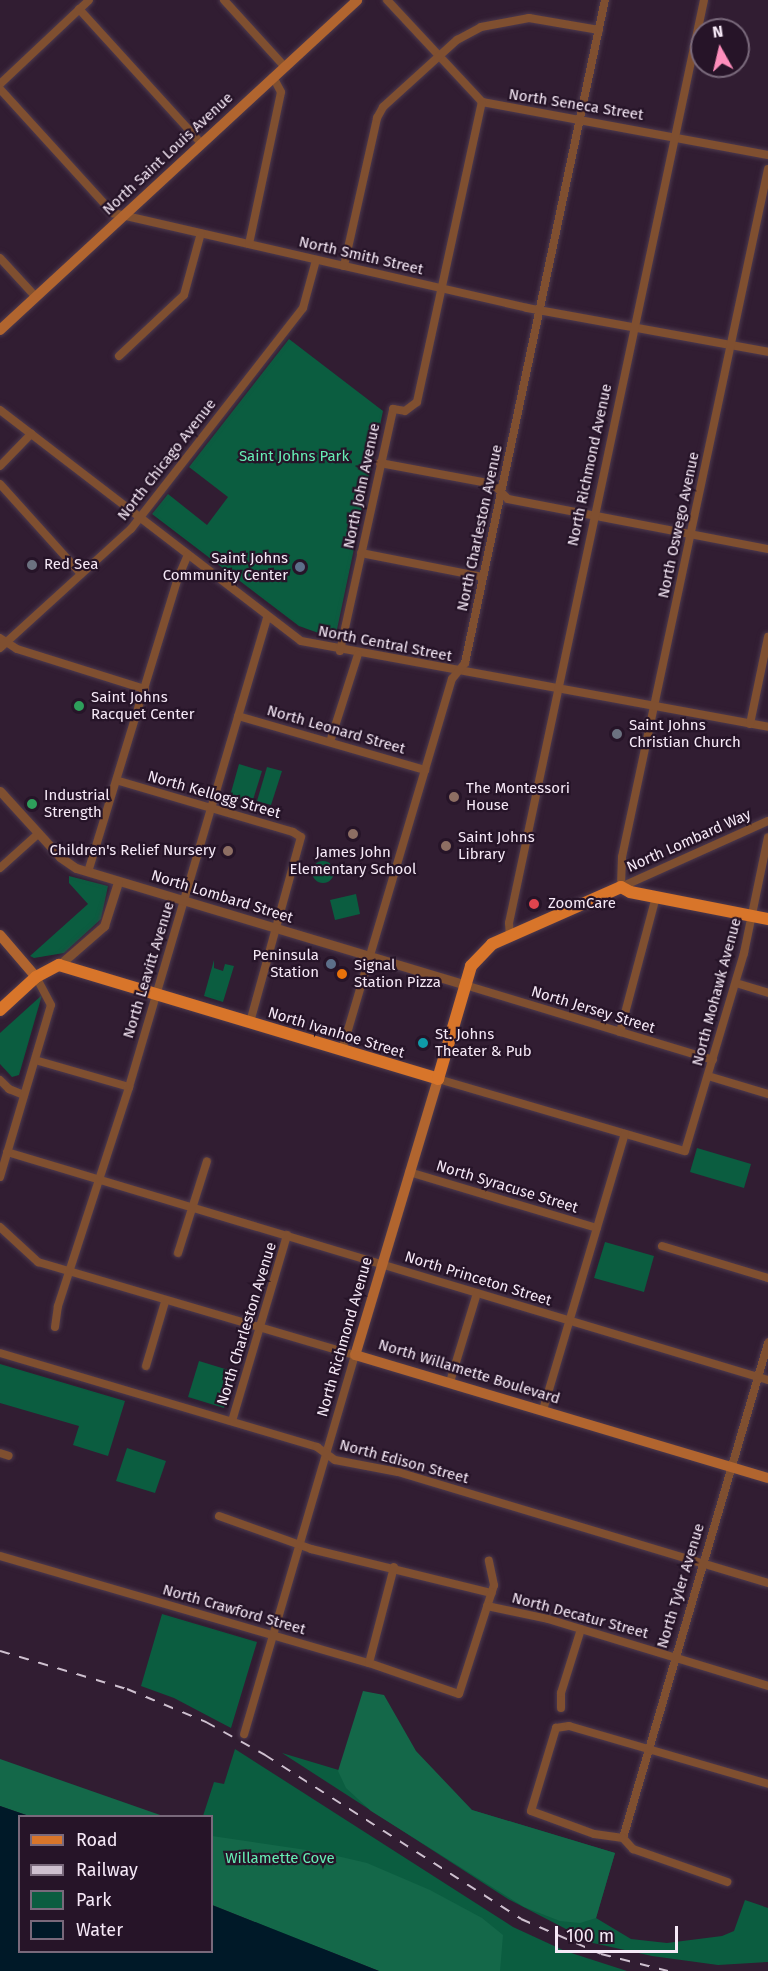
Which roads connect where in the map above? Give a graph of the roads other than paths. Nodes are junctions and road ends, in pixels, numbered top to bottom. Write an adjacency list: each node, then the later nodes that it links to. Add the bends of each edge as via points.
1 (88, 0): 7 (street)
2 (224, 0): 10 (street)
3 (357, 0): 10 (main road, North Saint Louis Avenue)
4 (387, 0): 9 (street)
5 (605, 0): 8 (street, North Charleston Avenue)
6 (704, 0): 16 (street, North Richmond Avenue)
7 (79, 9): 12 (street); 17 (street)
8 (599, 30): 9 (street, via 541,18 505,20 469,33); 15 (street, North Charleston Avenue)
9 (438, 56): 14 (street); 25 (street, via 379,112)
10 (285, 67): 11 (main road, North Saint Louis Avenue)
11 (273, 77): 17 (main road, North Saint Louis Avenue); 22 (street, via 281,92)
12 (0, 84)
13 (0, 89): 20 (street, North Smith Street, via 110,210)
14 (482, 102): 15 (street, North Seneca Street); 26 (street, North John Avenue)
15 (579, 120): 16 (street, North Seneca Street); 28 (street, North Charleston Avenue)
16 (675, 135): 18 (street, North Seneca Street); 29 (street, North Richmond Avenue)
17 (201, 143): 20 (main road, North Saint Louis Avenue)
18 (768, 154)
19 (768, 169): 31 (street, North Oswego Avenue)
20 (124, 215): 21 (street, North Smith Street); 27 (main road, North Saint Louis Avenue)
21 (201, 233): 22 (street, North Smith Street); 33 (street, via 184,296)
22 (249, 244): 24 (street, North Smith Street)
23 (0, 258): 27 (street)
24 (316, 260): 25 (street, North Smith Street); 41 (street, North Chicago Avenue, via 303,308)
25 (344, 266): 26 (street, North Smith Street)
26 (441, 288): 28 (street, North Smith Street); 36 (street, North John Avenue, via 417,402 405,411 393,409)
27 (36, 297): 30 (main road, North Saint Louis Avenue)
28 (540, 310): 29 (street, North Smith Street); 39 (street, North Charleston Avenue)
29 (635, 327): 31 (street, North Smith Street); 40 (street, North Richmond Avenue)
30 (0, 330)
31 (731, 345): 32 (street, North Smith Street); 42 (street, North Oswego Avenue)
32 (768, 352)
33 (119, 356)
34 (0, 410): 35 (street, North Central Street)
35 (31, 434): 37 (street); 41 (street, North Central Street)
36 (380, 463): 39 (street, via 493,484); 44 (street, North John Avenue)
37 (0, 466)
38 (0, 484): 46 (street)
39 (501, 492): 40 (street, via 508,499); 47 (street, North Charleston Avenue)
40 (594, 515): 42 (street); 55 (street, North Richmond Avenue)
41 (139, 517): 45 (street, North Central Street); 46 (street, North Chicago Avenue)
42 (691, 534): 43 (street); 56 (street, North Oswego Avenue)
43 (768, 549)
44 (361, 553): 47 (street); 51 (street, North John Avenue)
45 (189, 555): 48 (street, North Central Street); 54 (street)
46 (81, 574): 50 (street, North Chicago Avenue)
47 (483, 577): 53 (street, North Charleston Avenue, via 465,663)
48 (267, 618): 51 (street, North Central Street, via 301,641); 57 (street, North Leavitt Avenue)
49 (768, 637): 58 (street)
50 (2, 643): 54 (street)
51 (340, 651): 52 (street, North Central Street)
52 (358, 654): 53 (street, North Central Street); 60 (street)
53 (458, 671): 55 (street, North Central Street); 61 (street, North Charleston Avenue, via 452,679)
54 (145, 689): 62 (street)
55 (559, 689): 56 (street, North Central Street); 78 (street, North Richmond Avenue, via 509,923)
56 (654, 706): 58 (street, North Central Street); 71 (street, North Oswego Avenue, via 619,875)
57 (238, 716): 60 (street, North Leonard Street); 64 (street, North Leavitt Avenue)
58 (750, 724): 59 (street, North Central Street)
59 (768, 727)
60 (330, 742): 61 (street, North Leonard Street)
61 (425, 770): 79 (street, North Charleston Avenue)
62 (118, 781): 64 (street, North Kellogg Street); 69 (street)
63 (0, 790): 66 (street, North Lombard Street)
64 (212, 808): 73 (street, North Leavitt Avenue); 76 (street, North Kellogg Street, via 301,837)
65 (768, 821): 71 (street, North Lombard Way)
66 (39, 833): 68 (street); 69 (street, North Lombard Street, via 65,862)
67 (768, 837): 74 (street, North Mohawk Avenue)
68 (0, 868)
69 (88, 872): 70 (street, North Lombard Street)
70 (118, 882): 73 (street, North Lombard Street); 80 (street, via 104,926)
71 (621, 887): 72 (main road); 78 (main road)
72 (656, 897): 74 (main road); 88 (street)
73 (184, 901): 76 (street, North Lombard Street); 85 (street, North Leavitt Avenue)
74 (752, 915): 75 (main road); 82 (street, North Mohawk Avenue)
75 (768, 918)
76 (277, 929): 79 (street, North Lombard Street); 87 (street)
77 (0, 935): 81 (main road)
78 (510, 937): 83 (main road, North Richmond Avenue, via 481,952)
79 (370, 957): 83 (street, North Lombard Street); 89 (street, North Charleston Avenue)
80 (59, 964): 81 (main road); 85 (main road, North Ivanhoe Street)
81 (36, 977): 86 (main road); 90 (street, via 51,1005)
82 (736, 983): 84 (street); 91 (street, North Mohawk Avenue)
83 (465, 985): 88 (street, North Jersey Street); 93 (main road, North Richmond Avenue)
84 (768, 993)
85 (156, 994): 87 (main road, North Ivanhoe Street); 95 (street, North Leavitt Avenue)
86 (0, 1010)
87 (250, 1022): 89 (main road, North Ivanhoe Street)
88 (620, 1032): 91 (street, North Jersey Street)
89 (342, 1050): 93 (main road, North Ivanhoe Street)
90 (35, 1060): 95 (street); 97 (street)
91 (713, 1060): 92 (street, North Mohawk Avenue)
92 (708, 1076): 96 (street); 99 (street, North Mohawk Avenue)
93 (438, 1079): 98 (street, North Ivanhoe Street); 102 (main road, North Richmond Avenue)
94 (0, 1080): 97 (street)
95 (129, 1087): 104 (street, North Leavitt Avenue)
96 (768, 1094)
97 (24, 1095): 100 (street)
98 (625, 1134): 99 (street, North Ivanhoe Street); 107 (street)
99 (685, 1151)
100 (7, 1152): 103 (street); 104 (street, North Princeton Street)
101 (207, 1161): 105 (street)
102 (409, 1172): 107 (street, North Syracuse Street); 111 (main road, North Richmond Avenue)
103 (0, 1178)
104 (100, 1180): 105 (street, North Princeton Street); 112 (street, North Leavitt Avenue, via 77,1241)
105 (193, 1207): 108 (street, North Princeton Street); 110 (street)
106 (0, 1227): 112 (street, North Willamette Boulevard, via 35,1261)
107 (597, 1228): 116 (street)
108 (287, 1235): 111 (street, North Princeton Street); 118 (street, North Charleston Avenue)
109 (662, 1246): 113 (street)
110 (178, 1253)
111 (382, 1264): 114 (street, North Princeton Street); 121 (main road, North Richmond Avenue)
112 (71, 1273): 115 (street, North Willamette Boulevard); 117 (street, North Leavitt Avenue, via 58,1306)
113 (768, 1278)
114 (477, 1293): 116 (street, North Princeton Street); 125 (street)
115 (165, 1302): 118 (street, North Willamette Boulevard); 122 (street)
116 (570, 1320): 123 (street, North Princeton Street); 126 (street)
117 (56, 1327)
118 (259, 1329): 121 (street, North Willamette Boulevard); 127 (street, North Charleston Avenue)
119 (768, 1343): 123 (street, North Tyler Avenue)
120 (0, 1353): 127 (street, North Edison Street)
121 (355, 1355): 125 (main road, North Willamette Boulevard); 129 (street, North Richmond Avenue)
122 (146, 1366)
123 (758, 1377): 124 (street, North Princeton Street); 131 (street, North Tyler Avenue)
124 (768, 1380)
125 (450, 1382): 126 (main road, North Willamette Boulevard)
126 (543, 1410): 131 (main road, North Willamette Boulevard)
127 (232, 1421): 129 (street, North Edison Street, via 317,1446)
128 (0, 1453): 130 (street)
129 (326, 1454): 134 (street, North Richmond Avenue); 137 (street, North Edison Street, via 335,1460 398,1472)
130 (9, 1456)
131 (731, 1467): 132 (main road, North Willamette Boulevard); 137 (street, North Tyler Avenue)
132 (768, 1478)
133 (219, 1516): 134 (street, North Decatur Street)
134 (299, 1543): 138 (street, North Decatur Street); 143 (street, North Richmond Avenue)
135 (0, 1556): 143 (street, North Crawford Street)
136 (489, 1562): 140 (street)
137 (702, 1564): 139 (street, North Edison Street); 144 (street, North Tyler Avenue)
138 (394, 1567): 140 (street, North Decatur Street); 145 (street)
139 (768, 1583)
140 (492, 1593): 141 (street)
141 (488, 1606): 142 (street, North Decatur Street); 145 (street, North Crawford Street, via 459,1694)
142 (581, 1629): 144 (street, North Decatur Street); 147 (street, via 561,1693)
143 (272, 1636): 145 (street, North Crawford Street); 148 (street, North Richmond Avenue)
144 (674, 1657): 146 (street, North Decatur Street); 149 (street, North Tyler Avenue)
145 (369, 1663)
146 (768, 1686)
147 (561, 1708)
148 (244, 1734)
149 (646, 1750): 150 (street); 151 (street, North Tyler Avenue); 151 (street, via 569,1726 556,1728 531,1811 594,1834)
150 (768, 1784)
151 (623, 1838): 152 (street, via 633,1849)
152 (727, 1882)

